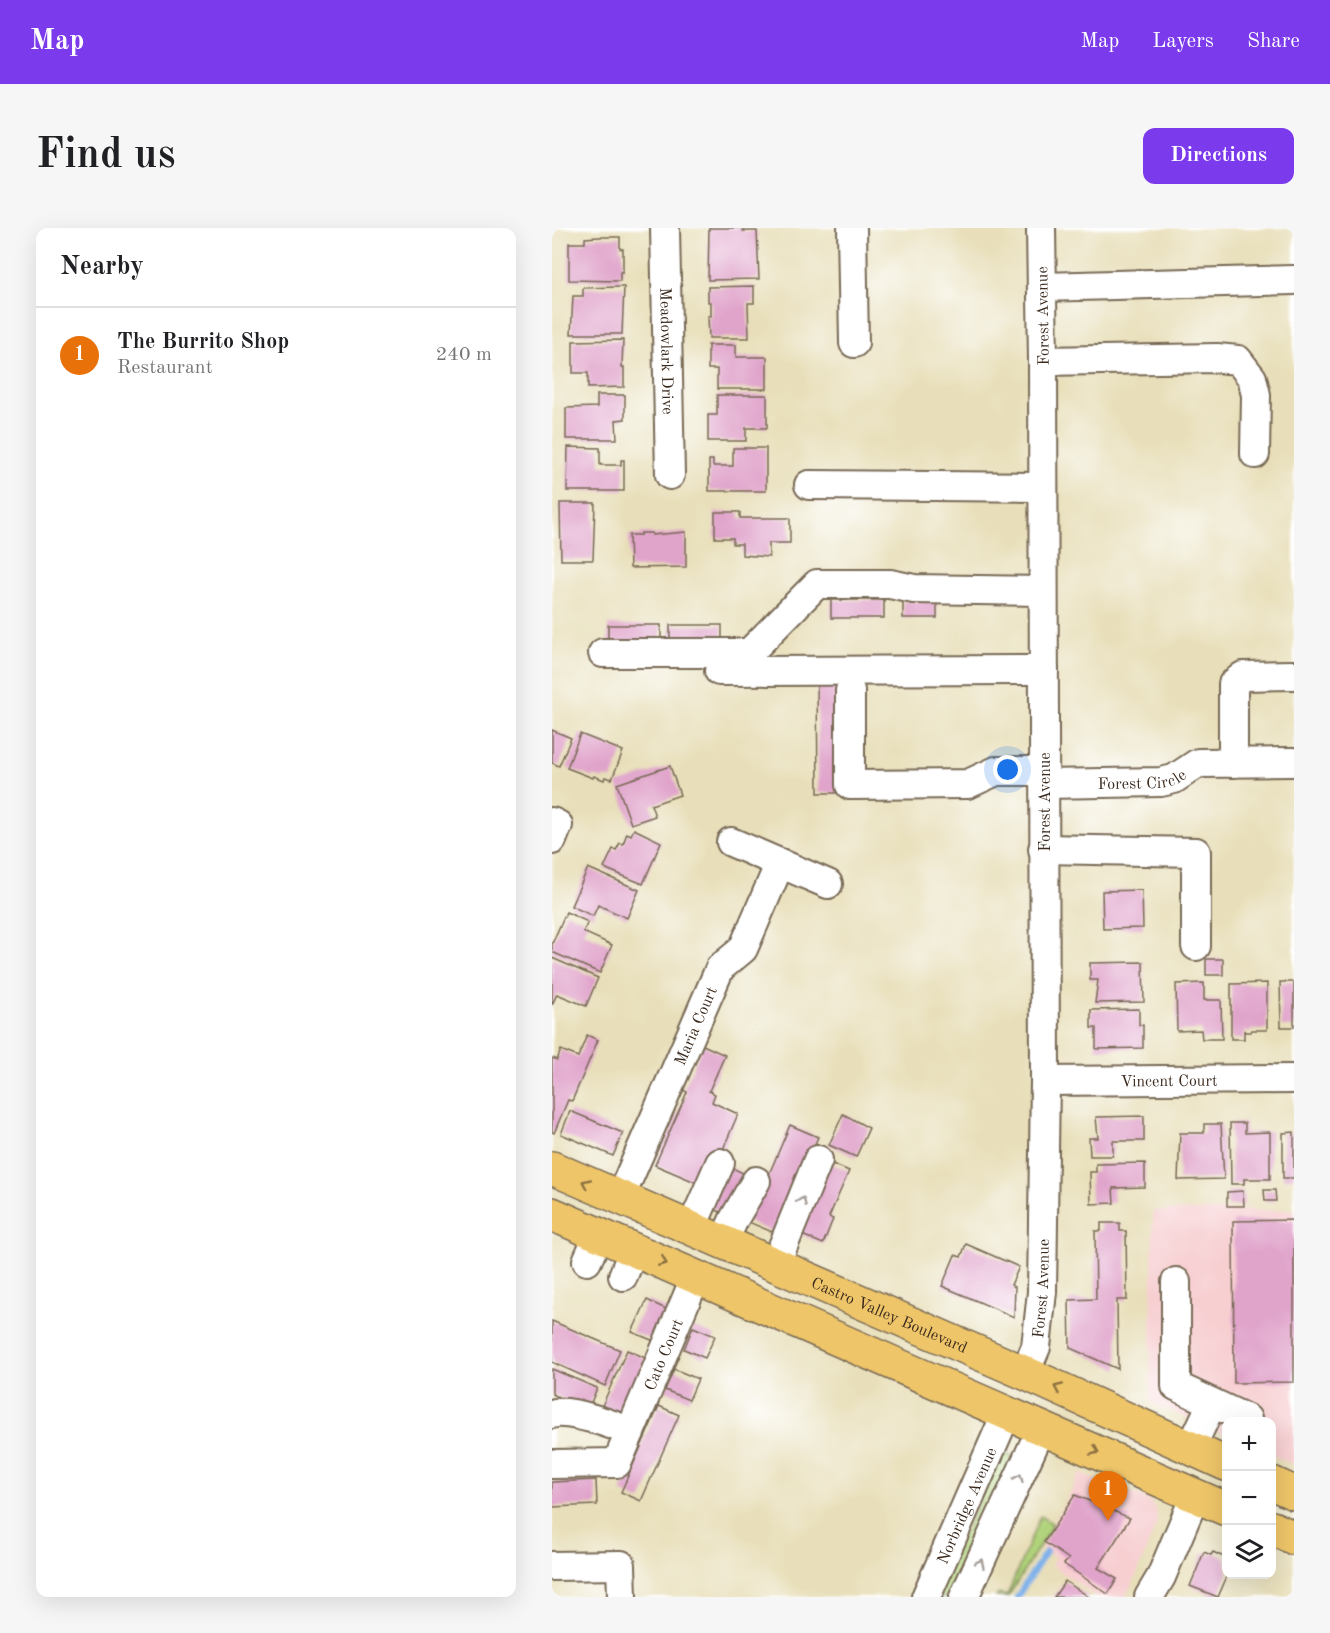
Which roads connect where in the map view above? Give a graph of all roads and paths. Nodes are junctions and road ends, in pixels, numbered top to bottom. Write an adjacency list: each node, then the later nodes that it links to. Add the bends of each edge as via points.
1 (665, 228): 9 (street, Meadowlark Drive)
2 (852, 228): 6 (street)
3 (1041, 228): 5 (street, Forest Avenue)
4 (1294, 280): 5 (street)
5 (1042, 286): 7 (street, Forest Avenue)
6 (854, 343)
7 (1043, 361): 8 (street, via 1238,360 1252,378 1256,395); 11 (street, Forest Avenue)
8 (1255, 453)
9 (670, 475)
10 (809, 485): 11 (street)
11 (1043, 487): 12 (street, Forest Avenue)
12 (1043, 591): 13 (street, via 817,584 749,653); 15 (street, Forest Avenue)
13 (603, 653)
14 (642, 670): 15 (street)
15 (1044, 670): 20 (street, Forest Avenue)
16 (1294, 675): 19 (street, via 1243,676 1233,684)
17 (850, 691): 20 (street, Forest Circle, via 850,785 968,784 996,771)
18 (1294, 762): 19 (street, Forest Circle)
19 (1233, 763): 20 (street, Forest Circle, via 1198,763 1174,779 1161,782)
20 (1044, 778): 24 (street, Forest Avenue)
21 (552, 822): 22 (street, via 558,825)
22 (552, 840)
23 (731, 842): 25 (street)
24 (1043, 849): 27 (street, via 1196,852); 29 (street, Forest Avenue)
25 (780, 863): 26 (street); 34 (street, Maria Court, via 743,949 720,969)
26 (828, 884)
27 (1196, 946)
28 (1294, 1079): 29 (street, Vincent Court)
29 (1045, 1081): 42 (street, Forest Avenue, via 1041,1311 1036,1347)
30 (818, 1160): 38 (street, one-way to 30)
31 (720, 1163): 36 (street)
32 (552, 1168): 34 (main road, Castro Valley Boulevard, one-way to 32)
33 (756, 1181): 37 (street)
34 (620, 1198): 36 (main road, Castro Valley Boulevard)
35 (552, 1214): 39 (main road, one-way to 39, via 593,1248 629,1263)
36 (691, 1229): 37 (main road, Castro Valley Boulevard)
37 (723, 1243): 38 (main road, Castro Valley Boulevard)
38 (780, 1253): 42 (main road, Castro Valley Boulevard)
39 (696, 1276): 41 (main road); 48 (street, Cato Court)
40 (1176, 1282): 43 (street, via 1176,1386)
41 (733, 1293): 42 (main road, via 784,1300 824,1314 979,1382 998,1382); 44 (main road)
42 (1025, 1374): 49 (main road, Castro Valley Boulevard, one-way to 42)
43 (1212, 1403): 46 (street); 49 (street)
44 (1007, 1412): 47 (main road); 52 (main road, via 1035,1406 1068,1414); 64 (street, Norbridge Avenue)
45 (552, 1414): 48 (street, via 588,1418)
46 (1243, 1417)
47 (1042, 1427): 55 (main road, one-way to 55); 65 (street, one-way to 47)
48 (630, 1432): 51 (street, Cato Court, via 617,1463)
49 (1191, 1448): 50 (main road, Castro Valley Boulevard)
50 (1222, 1462)
51 (552, 1464)
52 (1222, 1480)
53 (1276, 1485): 54 (main road)
54 (1294, 1493)
55 (1195, 1496): 57 (main road); 62 (street)
56 (1276, 1504): 58 (main road)
57 (1222, 1507)
58 (1294, 1512)
59 (1276, 1530): 60 (main road)
60 (1294, 1538)
61 (552, 1566): 63 (street, via 621,1565)
62 (1159, 1594)
63 (621, 1597)
64 (926, 1597)
65 (964, 1597)

